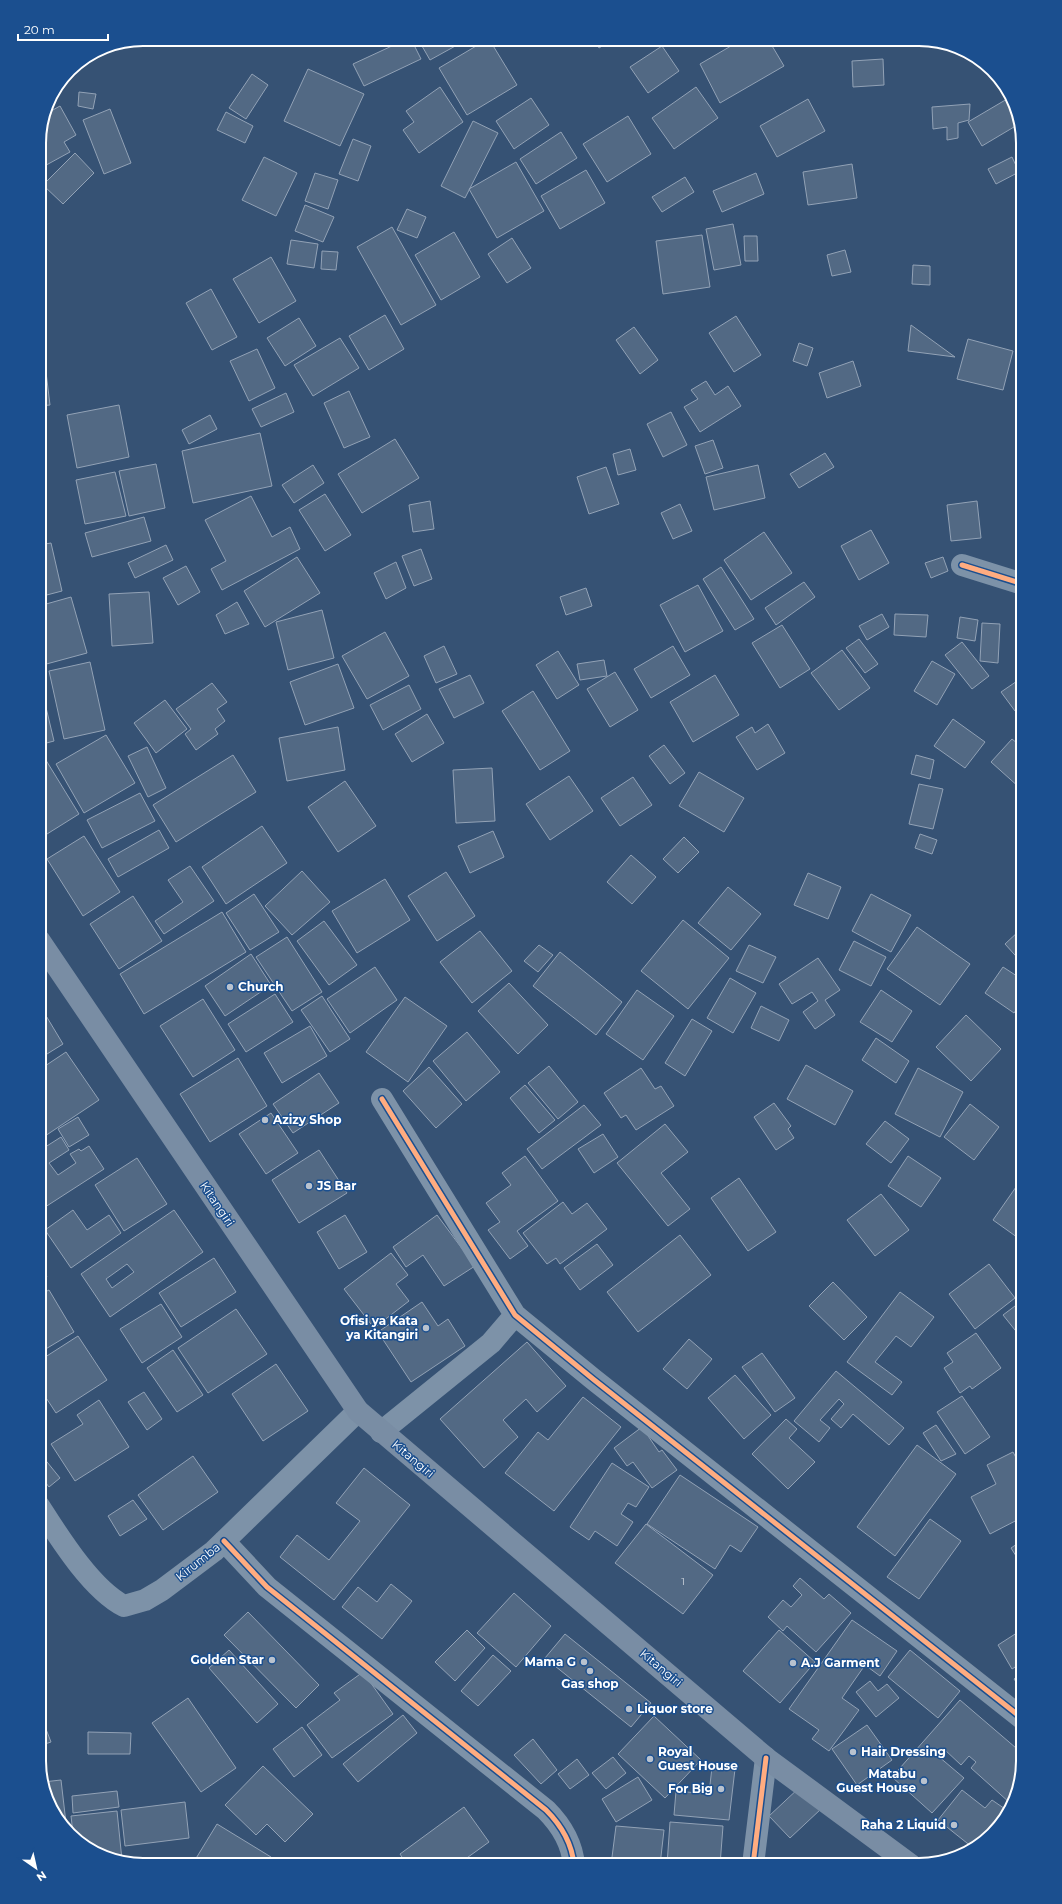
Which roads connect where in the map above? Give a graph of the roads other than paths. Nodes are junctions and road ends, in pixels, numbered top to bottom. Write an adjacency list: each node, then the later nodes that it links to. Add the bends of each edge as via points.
1 (962, 565): 2 (street)
2 (1016, 582)
3 (46, 950): 6 (main road, Kitangiri)
4 (382, 1099): 5 (street)
5 (516, 1315): 7 (street, via 491,1343); 10 (street, via 599,1384)
6 (358, 1411): 7 (main road, Kitangiri); 9 (street, Kirumba)
7 (381, 1432): 11 (main road, Kitangiri)
8 (46, 1516): 9 (street, Kirumba, via 92,1581 112,1600 124,1606 145,1600 162,1590)
9 (224, 1541): 12 (street, via 267,1587 546,1810 560,1825)
10 (1016, 1714)
11 (766, 1758): 13 (street); 14 (main road, Kitangiri)
12 (573, 1858)
13 (753, 1858)
14 (902, 1858)

